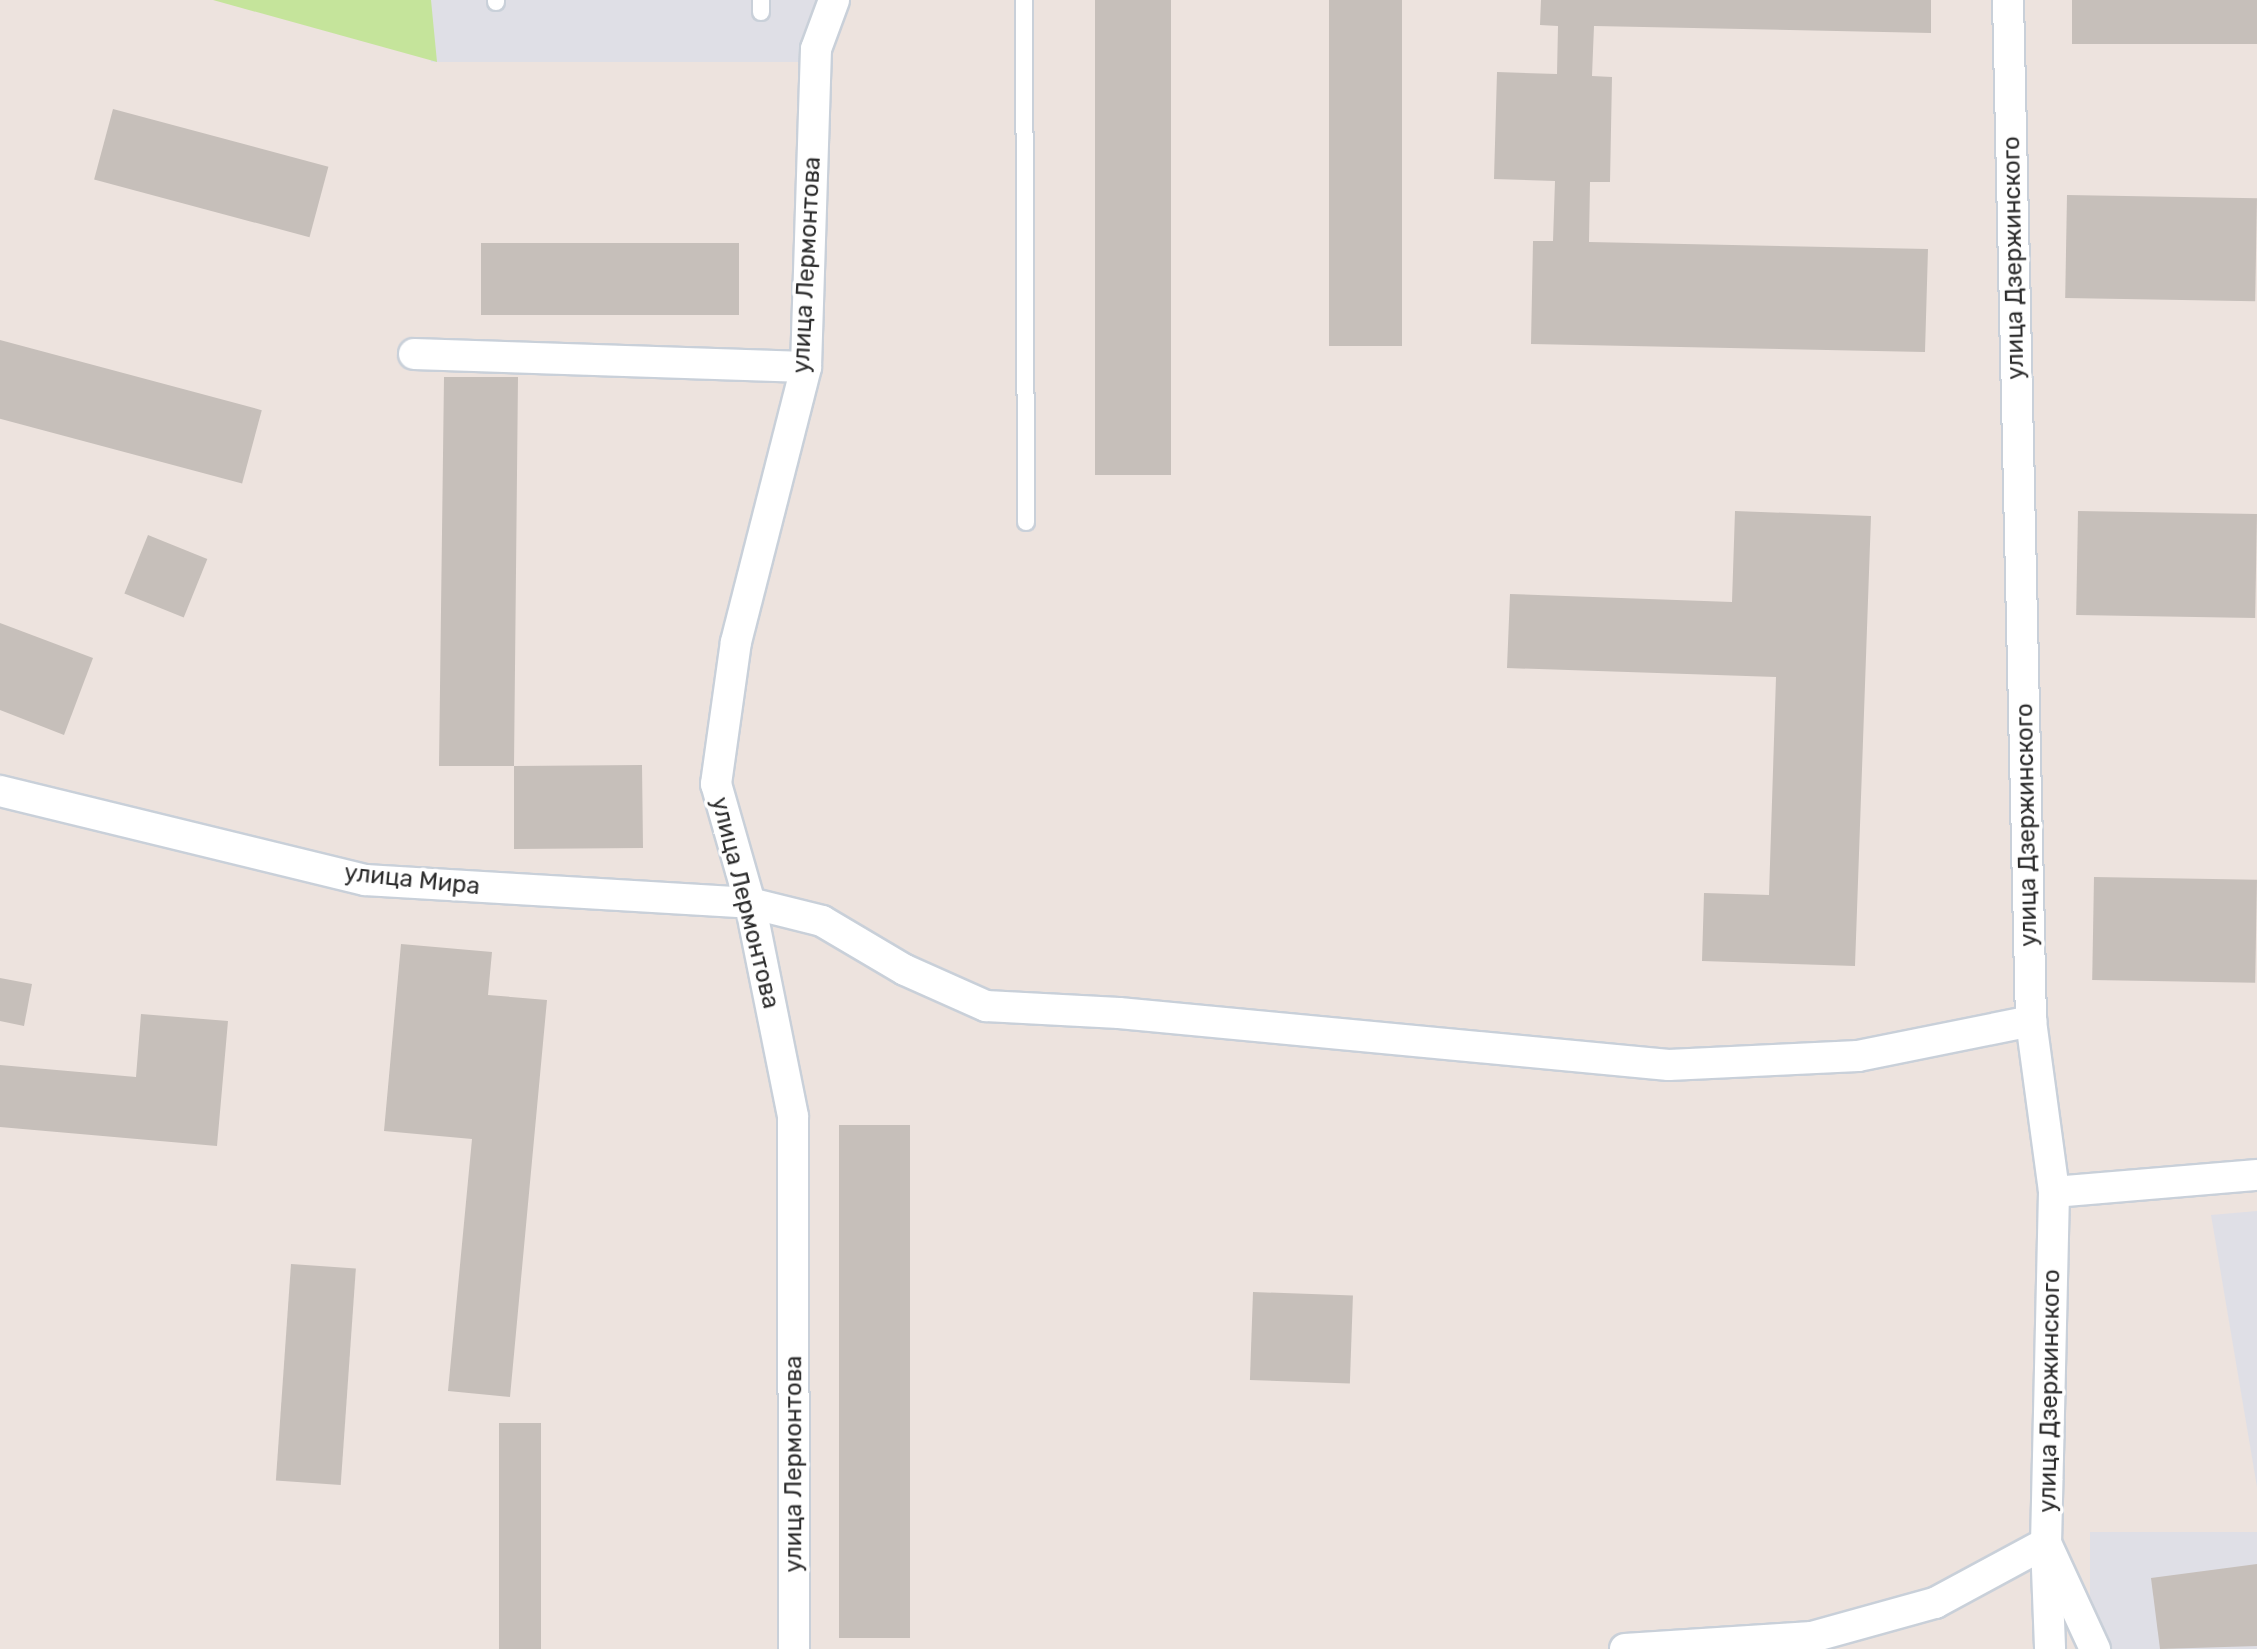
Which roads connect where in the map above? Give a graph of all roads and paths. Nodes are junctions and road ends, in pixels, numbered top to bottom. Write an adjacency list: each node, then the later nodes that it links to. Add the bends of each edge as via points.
1 (834, 0): 5 (street, улица Лермонтова, via 816,49)
2 (1024, 0): 6 (lane)
3 (2008, 0): 9 (street, улица Дзержинского)
4 (414, 354): 5 (street)
5 (806, 367): 8 (street, улица Лермонтова, via 736,642 716,784)
6 (1026, 522)
7 (0, 791): 8 (street, улица Мира, via 365,880)
8 (750, 903): 9 (street, улица Мира, via 822,921 905,970 986,1006 1119,1013 1669,1065 1857,1056); 13 (street, улица Лермонтова, via 793,1116)
9 (2031, 1021): 11 (street, улица Дзержинского)
10 (2257, 1175): 11 (street)
11 (2054, 1192): 12 (street, улица Дзержинского)
12 (2046, 1544): 14 (street, via 1935,1603 1812,1637); 15 (street, улица Дзержинского); 16 (street)
13 (794, 1649)
14 (1625, 1649)
15 (2050, 1649)
16 (2095, 1649)

